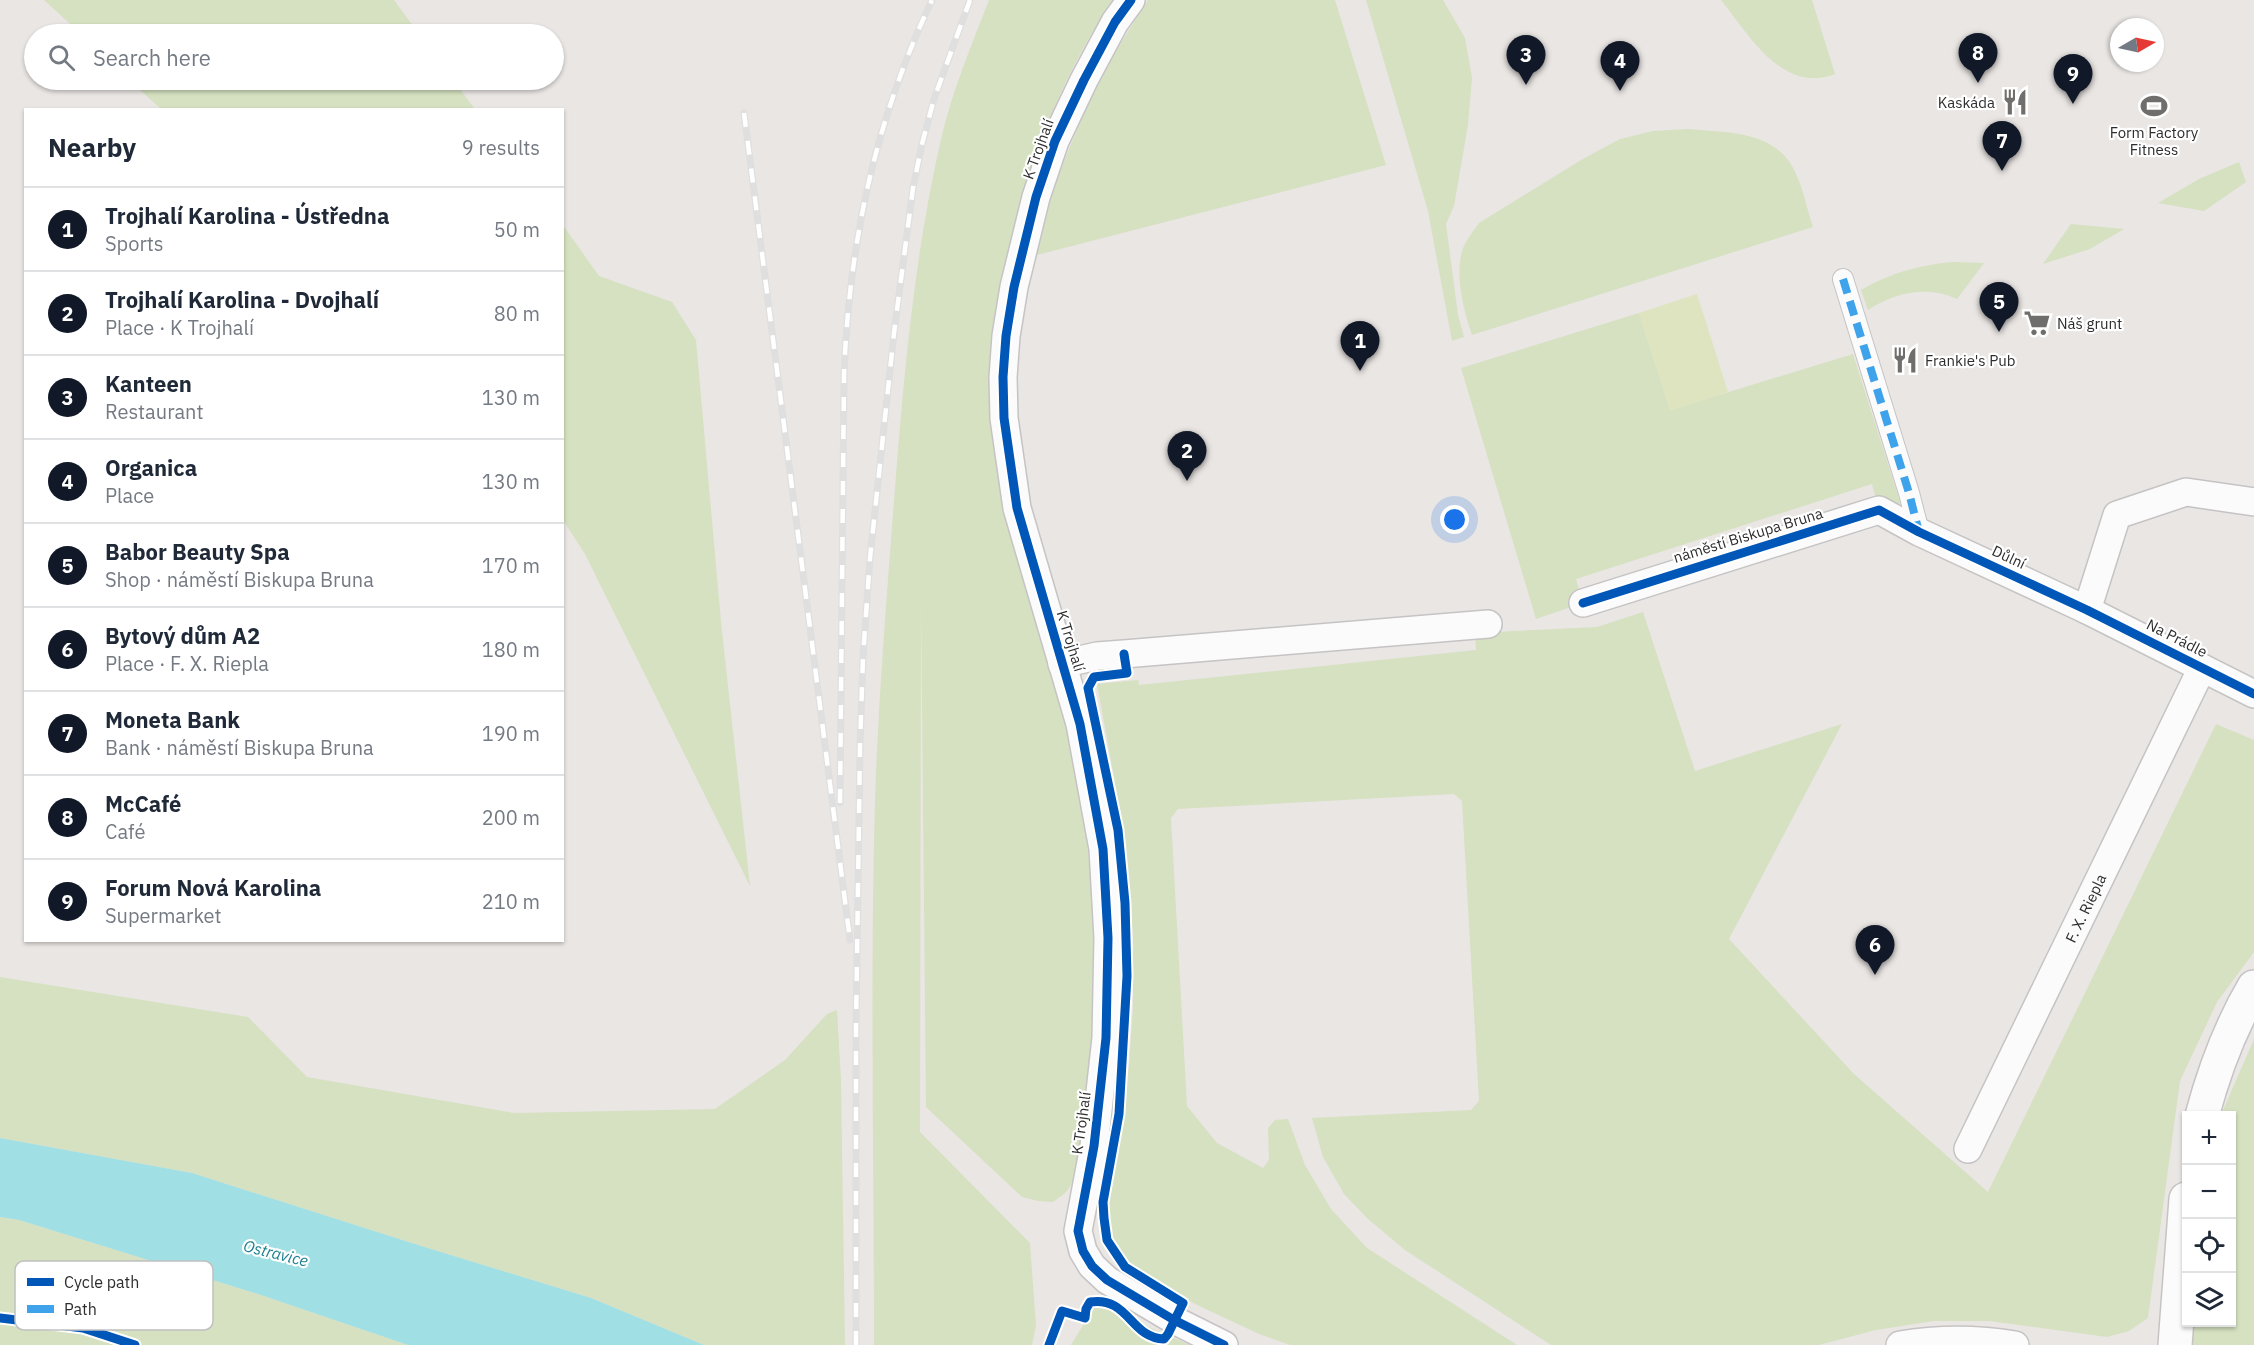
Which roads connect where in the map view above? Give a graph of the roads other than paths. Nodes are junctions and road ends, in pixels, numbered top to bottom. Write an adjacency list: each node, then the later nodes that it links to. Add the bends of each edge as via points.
1 (1131, 0): 8 (street, K Trojhalí, via 1115,22 1055,141 1021,255 1006,336 1004,418 1017,508)
2 (1843, 279): 4 (street)
3 (2254, 502): 6 (street, via 2186,492 2116,515)
4 (1919, 532): 5 (street, náměstí Biskupa Bruna, via 1879,510); 6 (street, Důlní)
5 (1582, 603)
6 (2087, 610): 9 (street, Na Prádle)
7 (1488, 624): 8 (street, via 1115,654)
8 (1062, 664): 15 (street, K Trojhalí, via 1080,724 1103,849 1108,938 1101,1088 1078,1231 1083,1251 1107,1280)
9 (2202, 668): 10 (street, Na Prádle); 13 (street, F. X. Riepla)
10 (2254, 694)
11 (2254, 987): 12 (street, via 2231,1032)
12 (2204, 1111)
13 (1968, 1149)
14 (2185, 1219): 18 (street)
15 (1224, 1345)
16 (1900, 1345): 17 (street, via 1949,1341)
17 (2015, 1345)
18 (2175, 1345)

